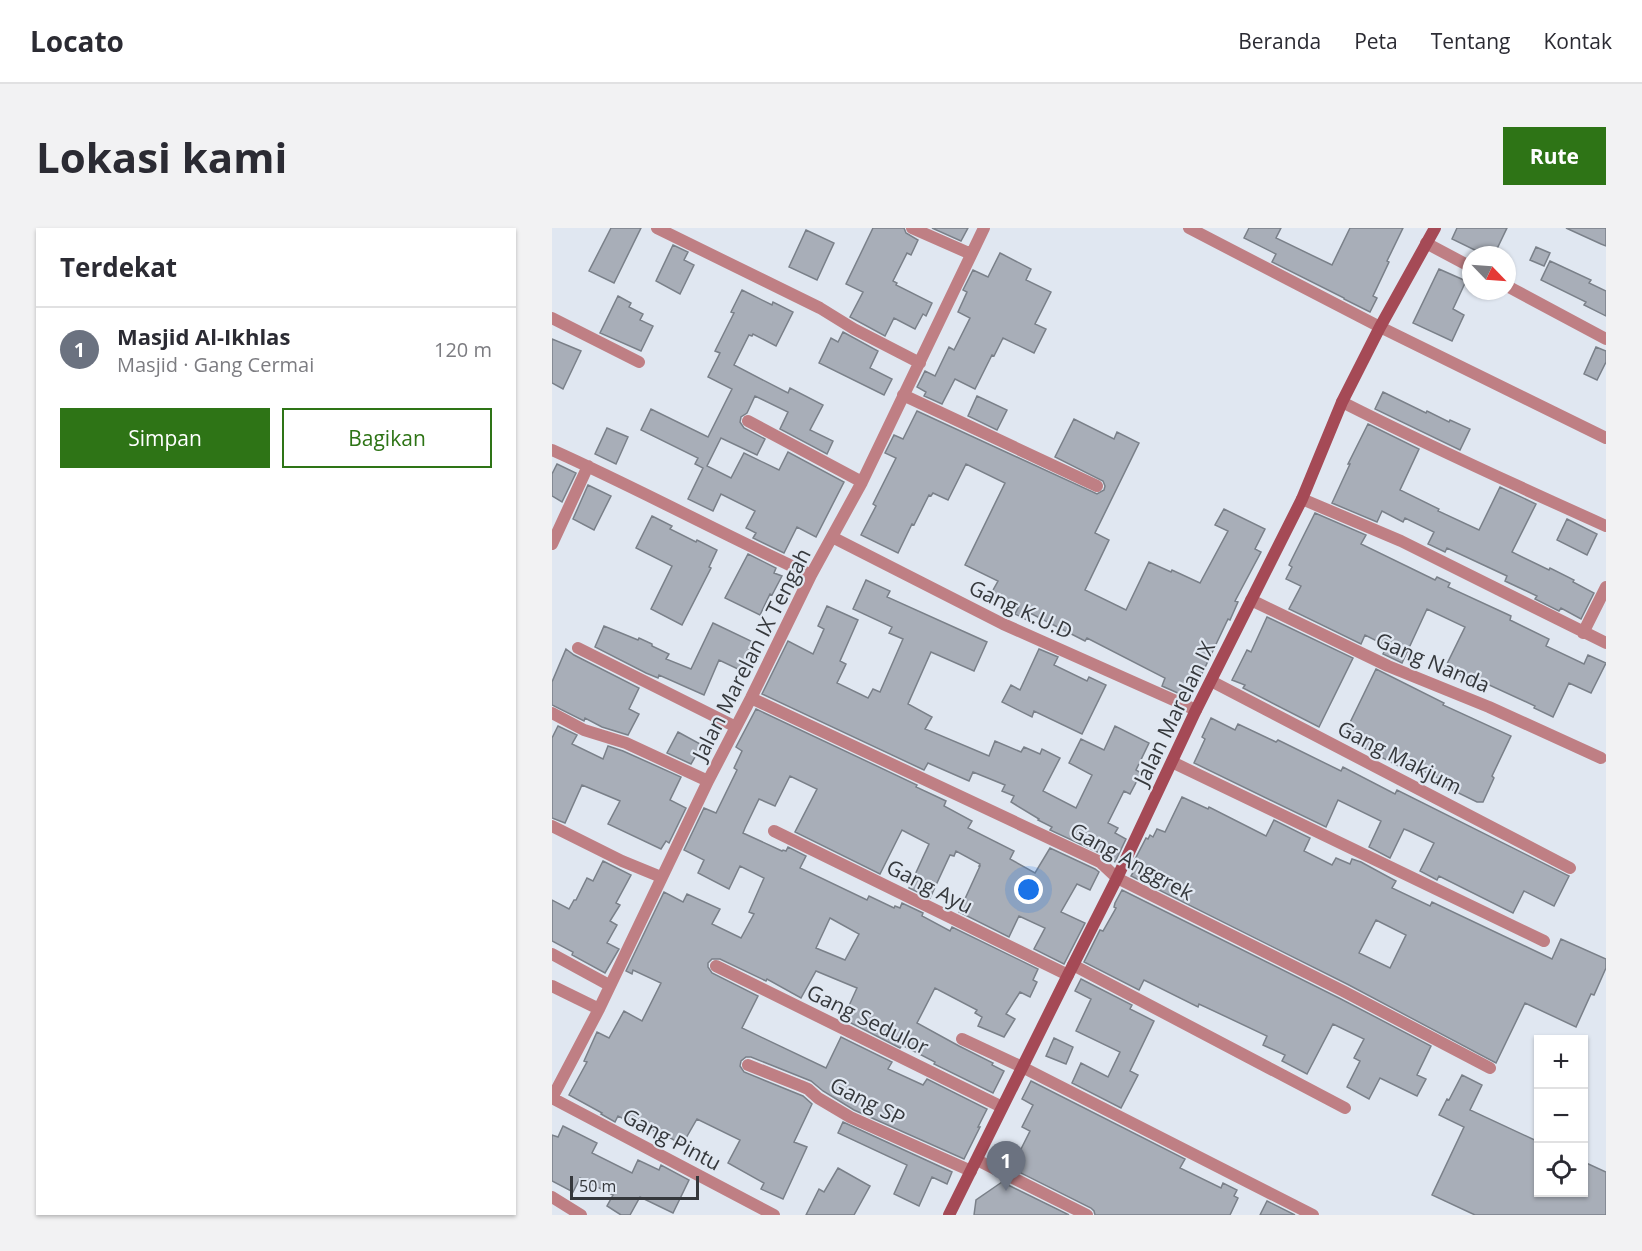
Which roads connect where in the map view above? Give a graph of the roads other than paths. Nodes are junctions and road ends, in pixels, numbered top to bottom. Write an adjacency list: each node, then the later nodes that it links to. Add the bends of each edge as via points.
1 (657, 228): 14 (street, via 820,308)
2 (912, 228): 7 (street)
3 (984, 228): 7 (street, Jalan Marelan IX Tengah)
4 (1189, 228): 11 (street)
5 (1435, 228): 6 (main road, Jalan Marelan IX)
6 (1426, 243): 8 (street); 11 (main road, Jalan Marelan IX)
7 (971, 254): 14 (street, Jalan Marelan IX Tengah)
8 (1462, 262)
9 (1516, 291): 12 (street)
10 (552, 318): 13 (street)
11 (1380, 327): 16 (main road, Jalan Marelan IX); 18 (street)
12 (1606, 339)
13 (639, 362)
14 (920, 363): 15 (street, Jalan Marelan IX Tengah)
15 (903, 395): 21 (street, Jalan Marelan IX Tengah); 22 (street)
16 (1342, 402): 23 (main road, Jalan Marelan IX); 24 (street)
17 (748, 421): 21 (street)
18 (1606, 438)
19 (552, 450): 20 (street)
20 (588, 466): 26 (street); 27 (street)
21 (862, 482): 25 (street, Jalan Marelan IX Tengah)
22 (1098, 486)
23 (1302, 499): 29 (main road, Jalan Marelan IX); 30 (street, via 1401,541)
24 (1606, 526)
25 (832, 537): 27 (street, Jalan Marelan IX Tengah); 35 (street, Gang K.U.D, via 1003,624)
26 (552, 543)
27 (811, 575): 34 (street, Jalan Marelan IX Tengah)
28 (1606, 587): 30 (street)
29 (1251, 600): 33 (main road, Jalan Marelan IX); 38 (street, Gang Nanda, via 1388,666)
30 (1582, 633): 31 (street)
31 (1606, 644)
32 (578, 648): 37 (street)
33 (1211, 681): 35 (main road, Jalan Marelan IX); 43 (street, Gang Makjum)
34 (751, 698): 37 (street, Jalan Marelan IX Tengah); 45 (street, Gang Anggrek, via 1100,862)
35 (1196, 710): 39 (main road, Jalan Marelan IX)
36 (552, 713): 40 (street)
37 (736, 727): 40 (street, Jalan Marelan IX Tengah)
38 (1601, 758)
39 (1172, 762): 45 (main road, Jalan Marelan IX); 46 (street)
40 (708, 781): 44 (street, Jalan Marelan IX Tengah)
41 (552, 826): 44 (street)
42 (774, 831): 49 (street, Gang Ayu)
43 (1570, 867)
44 (661, 877): 50 (street, Jalan Marelan IX Tengah)
45 (1117, 878): 49 (main road, Jalan Marelan IX); 56 (street, Gang Anggrek)
46 (1544, 941)
47 (552, 954): 50 (street)
48 (716, 966): 58 (street, Gang Sedulor)
49 (1071, 970): 55 (main road, Jalan Marelan IX); 59 (street, Gang Ayu)
50 (609, 985): 52 (street, Jalan Marelan IX Tengah)
51 (552, 986): 52 (street)
52 (599, 1008): 57 (street, Jalan Marelan IX Tengah)
53 (962, 1039): 55 (street)
54 (748, 1065): 60 (street, Gang SP, via 808,1089 850,1117)
55 (1022, 1067): 58 (main road, Jalan Marelan IX); 66 (street)
56 (1490, 1068)
57 (552, 1098): 63 (street, Gang Pintu)
58 (1002, 1107): 60 (main road, Jalan Marelan IX)
59 (1345, 1108)
60 (974, 1165): 64 (main road, Jalan Marelan IX); 65 (street, Gang SP)
61 (552, 1197): 62 (street)
62 (581, 1215)
63 (774, 1215)
64 (950, 1215)
65 (1087, 1215)
66 (1313, 1215)

